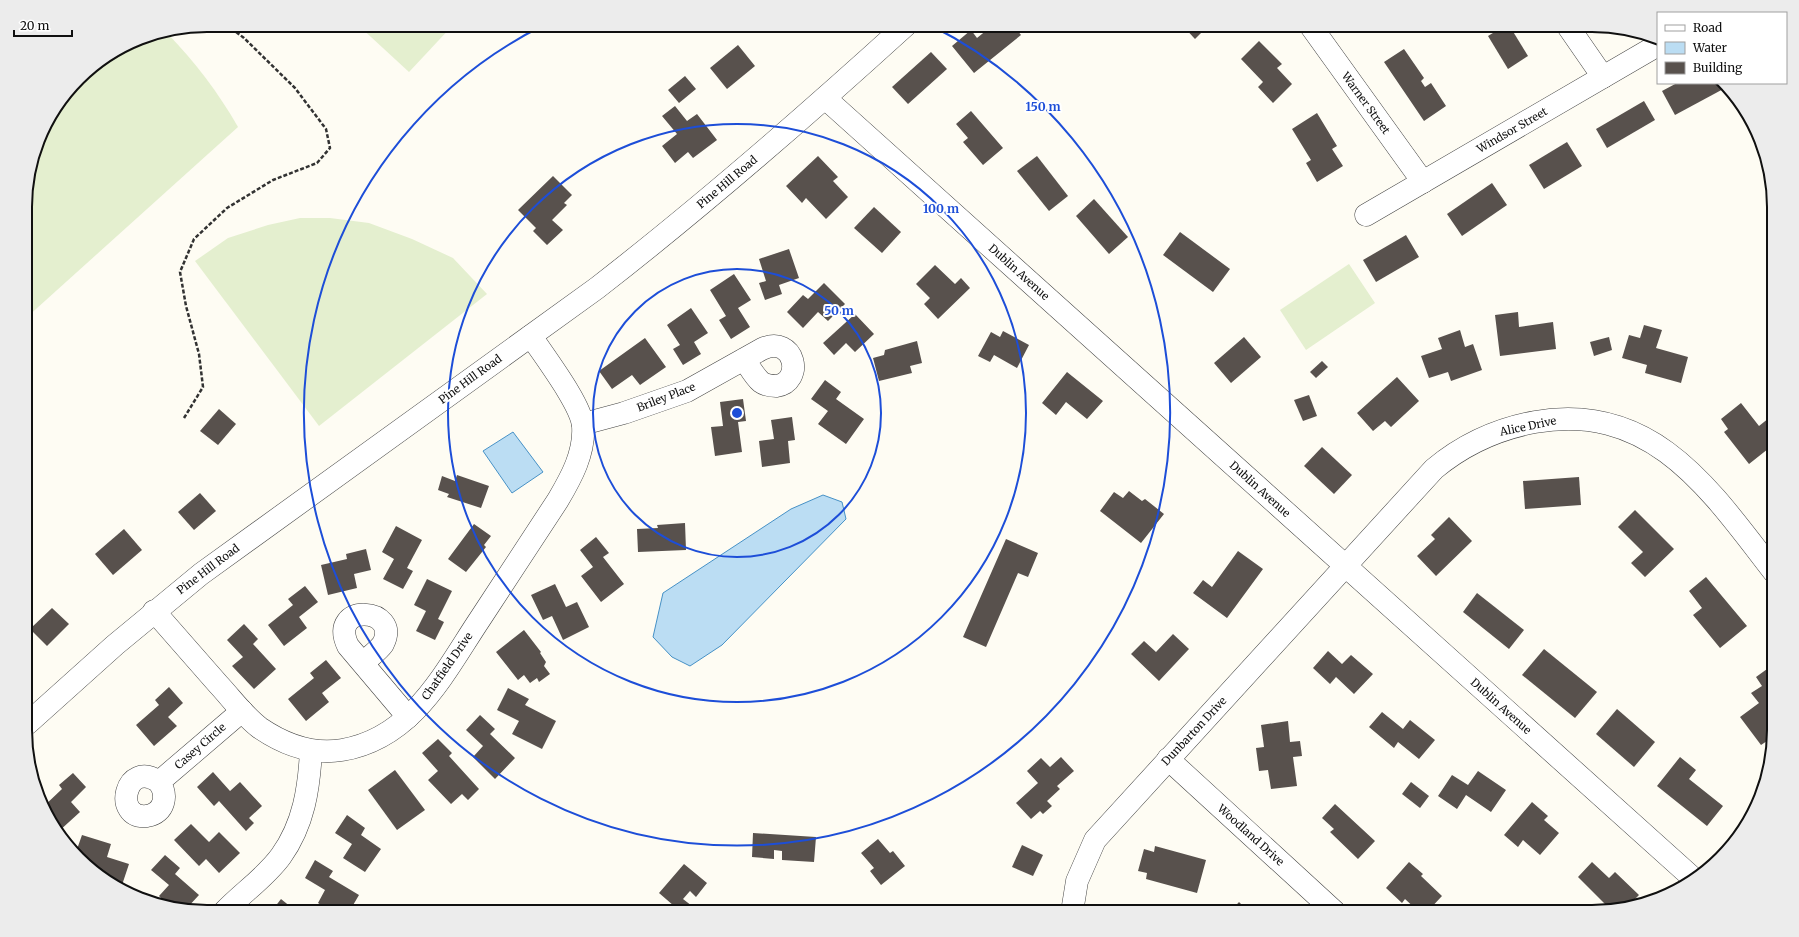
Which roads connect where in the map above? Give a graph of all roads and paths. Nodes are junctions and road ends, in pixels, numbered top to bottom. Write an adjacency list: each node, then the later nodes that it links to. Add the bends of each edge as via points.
1 (236, 32): 12 (path, via 295,88 326,129 330,148 317,163 273,180 227,208 194,239 180,272 199,354 203,387)
2 (898, 32): 7 (street, Pine Hill Road)
3 (1315, 32): 8 (street, Warner Street)
4 (1572, 32): 6 (street)
5 (1657, 46): 6 (street, Windsor Street)
6 (1603, 77): 8 (street, Windsor Street)
7 (825, 98): 10 (street, Pine Hill Road, via 659,240); 15 (street, Dublin Avenue)
8 (1423, 182): 9 (street, Windsor Street)
9 (1366, 215)
10 (531, 336): 13 (street, Chatfield Drive, via 571,398); 16 (street, Pine Hill Road, via 219,560)
11 (744, 359): 13 (street, Briley Place, via 686,391 624,413)
12 (184, 418)
13 (583, 424): 19 (street, Chatfield Drive, via 582,447 570,479 558,500 437,684)
14 (1767, 563): 15 (street, Alice Drive, via 1726,510 1688,470 1664,450 1645,437 1613,425 1596,421 1561,419 1508,428 1477,440 1457,452 1434,469)
15 (1346, 566): 22 (street, Dunbarton Drive); 24 (street, Dublin Avenue)
16 (154, 611): 18 (street, Chatfield Drive); 20 (street, Pine Hill Road)
17 (363, 663): 19 (street)
18 (242, 711): 21 (street, Chatfield Drive, via 250,720 272,735); 23 (street, Casey Circle)
19 (408, 717): 21 (street, Chatfield Drive, via 388,733 364,745 325,752)
20 (32, 719)
21 (311, 751): 25 (street, via 307,796 293,837 281,856)
22 (1168, 759): 26 (street, Dunbarton Drive, via 1095,840 1077,881); 27 (street, Woodland Drive)
23 (159, 782)
24 (1690, 875)
25 (231, 905)
26 (1073, 905)
27 (1327, 905)

